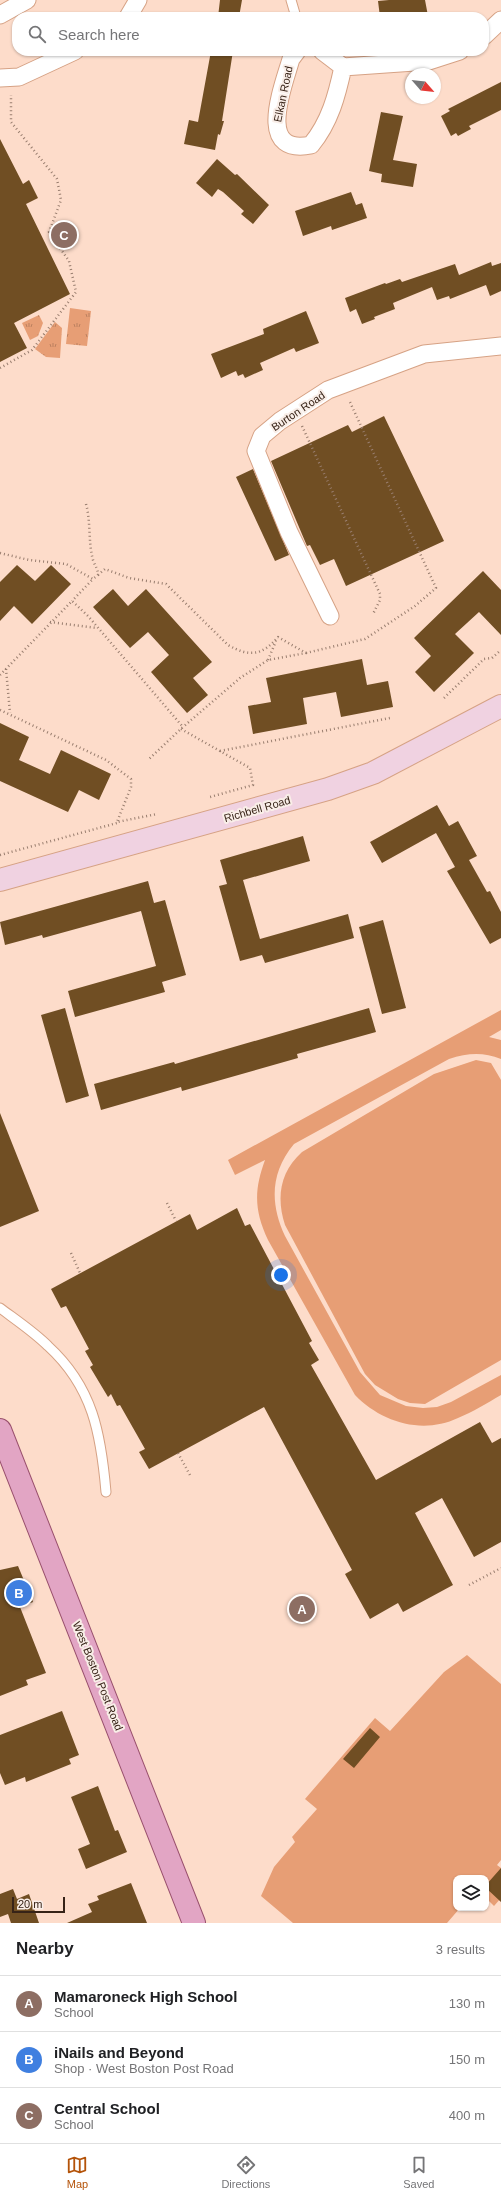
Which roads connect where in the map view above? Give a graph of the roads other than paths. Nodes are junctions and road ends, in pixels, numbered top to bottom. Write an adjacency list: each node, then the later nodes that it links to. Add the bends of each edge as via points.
1 (27, 0): 6 (street)
2 (138, 0): 4 (street)
3 (291, 0): 5 (lane)
4 (131, 12)
5 (295, 12)
6 (0, 15)
7 (501, 20): 8 (street)
8 (489, 31)
9 (64, 56): 14 (street, via 19,77)
10 (293, 56): 13 (street, Elkan Road, via 276,121 277,134 285,142 300,148 312,145 322,132 336,98)
11 (329, 56): 13 (street)
12 (444, 56): 13 (street, via 429,61)
13 (343, 67)
14 (6, 78)
15 (501, 346): 16 (street, Burton Road, via 424,354 341,384 295,411 262,436 256,451 289,532)
16 (330, 616)
17 (501, 706): 18 (street, Richbell Road, via 372,773 328,790)
18 (0, 880)
19 (0, 1308): 21 (lane, via 48,1346 69,1367 83,1389 99,1437)
20 (0, 1430): 22 (main road, West Boston Post Road)
21 (106, 1492)
22 (194, 1923)

